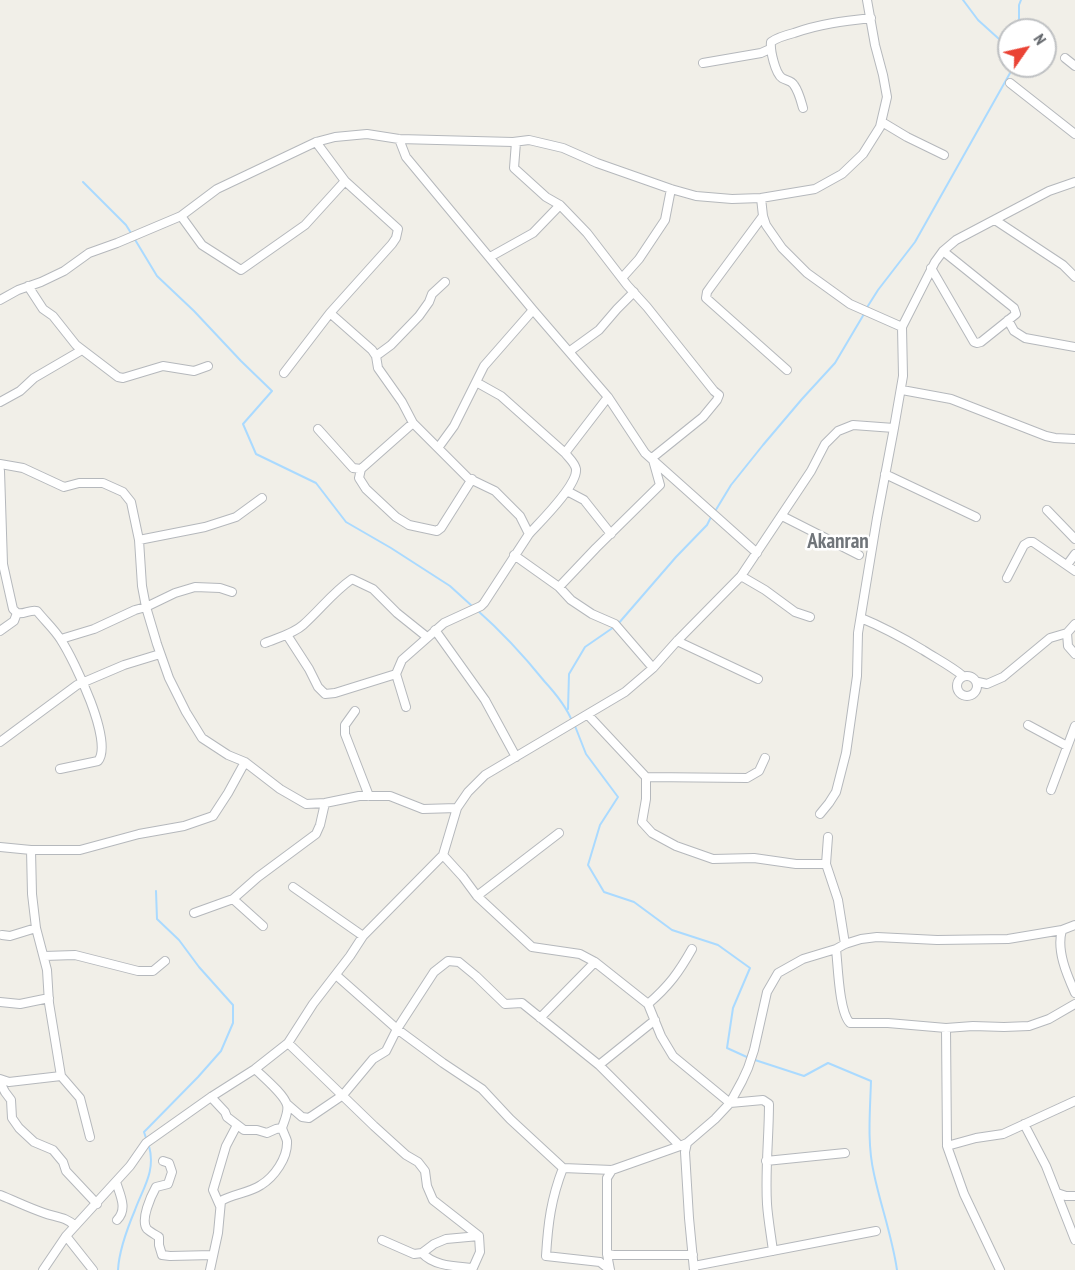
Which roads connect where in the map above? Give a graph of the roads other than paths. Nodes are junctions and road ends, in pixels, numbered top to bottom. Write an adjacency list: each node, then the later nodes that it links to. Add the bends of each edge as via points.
1 (867, 0): 2 (street)
2 (871, 18): 3 (street, via 808,28 776,39); 9 (street, via 887,97)
3 (770, 49): 5 (street); 8 (street, via 777,70 794,84)
4 (1065, 58): 6 (street)
5 (703, 63)
6 (1075, 66)
7 (1010, 83): 10 (street)
8 (803, 108)
9 (882, 122): 14 (street); 18 (street, via 863,154 842,174 815,189)
10 (1075, 134)
11 (399, 140): 12 (street, via 367,134); 13 (street); 24 (street, via 406,157)
12 (316, 142): 15 (street); 20 (street, via 217,189)
13 (516, 142): 17 (street, via 529,140 563,148); 19 (street, via 514,168)
14 (944, 155)
15 (345, 181): 20 (street, via 305,225 241,270 202,245); 33 (street, via 398,229 392,244)
16 (1075, 182): 22 (street)
17 (672, 189): 18 (street, via 696,196); 27 (street, via 665,220)
18 (761, 198): 21 (street)
19 (560, 205): 24 (street, via 533,233); 27 (street)
20 (181, 216): 29 (street, via 89,253 64,271)
21 (763, 216): 35 (street, via 782,248 807,273 850,304); 41 (street, via 706,298)
22 (994, 220): 23 (street); 26 (street)
23 (943, 251): 25 (street); 34 (street, via 1014,308 1016,314)
24 (490, 257): 32 (street)
25 (932, 268): 34 (street, via 974,342 981,342); 35 (street)
26 (1075, 277)
27 (622, 278): 30 (street)
28 (445, 282): 39 (street, via 432,294 419,316)
29 (28, 286): 31 (street); 37 (street, via 43,309)
30 (634, 292): 38 (street, via 599,330); 53 (street, via 719,394 703,417)
31 (0, 300)
32 (533, 310): 38 (street); 43 (street, via 484,366)
33 (330, 313): 39 (street); 42 (street)
34 (1008, 320): 36 (street, via 1024,339)
35 (902, 327): 44 (street)
36 (1075, 347)
37 (82, 350): 40 (street, via 121,378 163,366 194,371); 46 (street)
38 (570, 351): 45 (street)
39 (376, 356): 47 (street, via 378,368)
40 (208, 366)
41 (787, 370)
42 (284, 373)
43 (476, 382): 51 (street); 52 (street, via 501,396)
44 (902, 390): 48 (street); 50 (street, via 951,399 1046,436)
45 (608, 397): 52 (street); 53 (street)
46 (0, 402)
47 (413, 423): 51 (street); 55 (street)
48 (894, 428): 57 (street); 62 (street, via 853,425 838,431 825,444)
49 (318, 429): 55 (street, via 353,468)
50 (1075, 439)
51 (438, 448): 58 (street)
52 (566, 453): 59 (street, via 576,466)
53 (652, 458): 65 (street, via 660,485); 68 (street)
54 (0, 464): 67 (street, via 23,468 64,487 103,483 117,488 131,502)
55 (361, 469): 58 (street, via 359,478 366,489 396,517 409,525 437,531)
56 (0, 471): 72 (street)
57 (885, 474): 63 (street); 82 (street)
58 (472, 479): 64 (street, via 495,491 520,516)
59 (567, 491): 64 (street); 65 (street, via 584,500)
60 (262, 498): 67 (street, via 236,517)
61 (1047, 510): 66 (street)
62 (782, 516): 68 (street); 71 (street)
63 (976, 517)
64 (529, 534): 70 (street)
65 (611, 534): 77 (street)
66 (1075, 539)
67 (140, 540): 79 (street)
68 (757, 553): 75 (street)
69 (1075, 554): 73 (street)
70 (514, 555): 77 (street); 84 (street, via 481,606)
71 (859, 555)
72 (2, 564): 80 (street)
73 (1066, 564): 74 (street); 76 (street, via 1029,542)
74 (1075, 570)
75 (741, 576): 81 (street); 90 (street)
76 (1007, 578)
77 (559, 587): 94 (street, via 592,614 615,624)
78 (232, 592): 79 (street, via 195,586)
79 (146, 608): 89 (street); 92 (street)
80 (17, 613): 85 (street, via 14,621); 89 (street, via 37,611)
81 (810, 618)
82 (861, 618): 96 (street, via 905,639); 116 (street, via 846,753 836,792)
83 (1075, 624): 86 (street)
84 (435, 630): 88 (street); 107 (street, via 485,700)
85 (0, 631)
86 (1067, 633): 93 (street, via 1068,646); 99 (street, via 1050,638 1003,677 987,684)
87 (287, 635): 88 (street, via 302,627 352,579 373,589); 91 (street); 95 (street, via 325,694)
88 (427, 637): 95 (street, via 402,660)
89 (61, 639): 98 (street)
90 (677, 641): 94 (street); 97 (street)
91 (265, 643)
92 (160, 654): 98 (street); 109 (street, via 202,738)
93 (1075, 654)
94 (653, 668): 102 (street, via 625,692)
95 (396, 674): 100 (street)
96 (963, 676): 99 (street, via 974,677); 99 (street, via 957,686 963,696 975,694)
97 (758, 679)
98 (84, 682): 105 (street); 110 (street, via 102,738 102,755 98,761)
99 (978, 682)
100 (406, 707)
101 (355, 711): 113 (street, via 345,725 345,734)
102 (588, 715): 107 (street); 111 (street)
103 (1028, 725): 106 (street)
104 (1075, 726): 106 (street)
105 (0, 742)
106 (1067, 746): 112 (street)
107 (516, 757): 115 (street, via 485,775)
108 (765, 758): 111 (street, via 759,771 747,778)
109 (245, 762): 114 (street, via 306,804); 120 (street, via 213,816 80,850)
110 (60, 769)
111 (646, 777): 122 (street, via 642,822 652,833 676,846 713,859)
112 (1051, 790)
113 (369, 796): 114 (street); 115 (street, via 390,796 423,809)
114 (325, 803): 125 (street, via 316,834)
115 (457, 808): 121 (street)
116 (820, 814)
117 (560, 833): 124 (street)
118 (828, 837): 122 (street)
119 (0, 848): 120 (street)
120 (31, 850): 129 (street)
121 (444, 855): 124 (street); 132 (street)
122 (826, 864): 133 (street, via 838,900)
123 (293, 887): 132 (street)
124 (477, 896): 138 (street, via 532,947 580,954)
125 (233, 899): 126 (street); 128 (street)
126 (194, 913)
127 (1075, 925): 130 (street)
128 (263, 926)
129 (36, 928): 131 (street); 136 (street)
130 (1062, 930): 133 (street, via 1008,939 877,937); 140 (street, via 1060,949)
131 (2, 935)
132 (363, 936): 139 (street)
133 (845, 944): 135 (street)
134 (692, 949): 143 (street, via 678,974)
135 (836, 949): 147 (street, via 843,1008 850,1023); 157 (street, via 803,959 778,973 767,992 750,1064)
136 (44, 956): 137 (street, via 75,955 153,971); 141 (street)
137 (165, 961)
138 (595, 962): 143 (street); 145 (street)
139 (336, 975): 148 (street); 149 (street)
140 (1075, 993)
141 (49, 998): 142 (street, via 20,1004); 152 (street)
142 (0, 1002)
143 (648, 1004): 146 (street)
144 (1075, 1004): 147 (street, via 1029,1026)
145 (540, 1018): 148 (street, via 522,1004 505,1004 459,962 448,961 434,972); 150 (street)
146 (655, 1020): 150 (street); 157 (street, via 673,1056)
147 (946, 1028): 164 (street)
148 (398, 1029): 154 (street, via 386,1051 373,1059); 168 (street, via 482,1089)
149 (288, 1043): 151 (street); 154 (street)
150 (599, 1065): 163 (street)
151 (255, 1069): 155 (street); 158 (street)
152 (61, 1077): 153 (street); 162 (street, via 80,1098)
153 (0, 1080): 174 (street, via 19,1128 34,1142 54,1150 66,1171)
154 (343, 1095): 158 (street, via 309,1118); 180 (street, via 418,1162 425,1171 433,1200)
155 (211, 1097): 160 (street); 170 (street, via 149,1141)
156 (1075, 1101): 159 (street)
157 (730, 1102): 163 (street); 167 (street, via 763,1100 768,1104)
158 (287, 1104): 161 (street)
159 (1024, 1124): 164 (street, via 1003,1134); 171 (street)
160 (237, 1125): 161 (street, via 244,1130 267,1133); 175 (street, via 226,1146 213,1190)
161 (282, 1128): 175 (street, via 287,1140 284,1157 271,1176 260,1186 229,1196)
162 (90, 1137)
163 (684, 1145): 169 (street); 187 (street)
164 (947, 1146): 194 (street, via 964,1194)
165 (845, 1154): 167 (street)
166 (164, 1161): 186 (street, via 172,1172 168,1184 156,1187 149,1199 144,1221 147,1229 159,1237 162,1255)
167 (766, 1161): 183 (street)
168 (562, 1168): 169 (street); 193 (street, via 548,1225 546,1256 600,1262)
169 (612, 1170): 185 (street, via 607,1178)
170 (116, 1182): 174 (street); 176 (street, via 123,1207)
171 (1057, 1193): 173 (street); 182 (street)
172 (0, 1195): 177 (street)
173 (1075, 1196)
174 (97, 1204): 177 (street)
175 (220, 1206): 186 (street)
176 (117, 1220)
177 (75, 1226): 179 (street)
178 (876, 1231): 183 (street)
179 (66, 1236): 190 (street); 191 (street)
180 (479, 1236): 184 (street, via 446,1239); 189 (street, via 480,1252)
181 (382, 1240): 184 (street, via 414,1254)
182 (1075, 1240)
183 (773, 1251): 188 (street)
184 (422, 1253): 189 (street, via 442,1264)
185 (607, 1254): 187 (street); 193 (street)
186 (213, 1255): 192 (street)
187 (693, 1255): 188 (street)
188 (694, 1268)
189 (472, 1269)
190 (43, 1270)
191 (93, 1270)
192 (210, 1270)
193 (610, 1270)
194 (1000, 1270)

